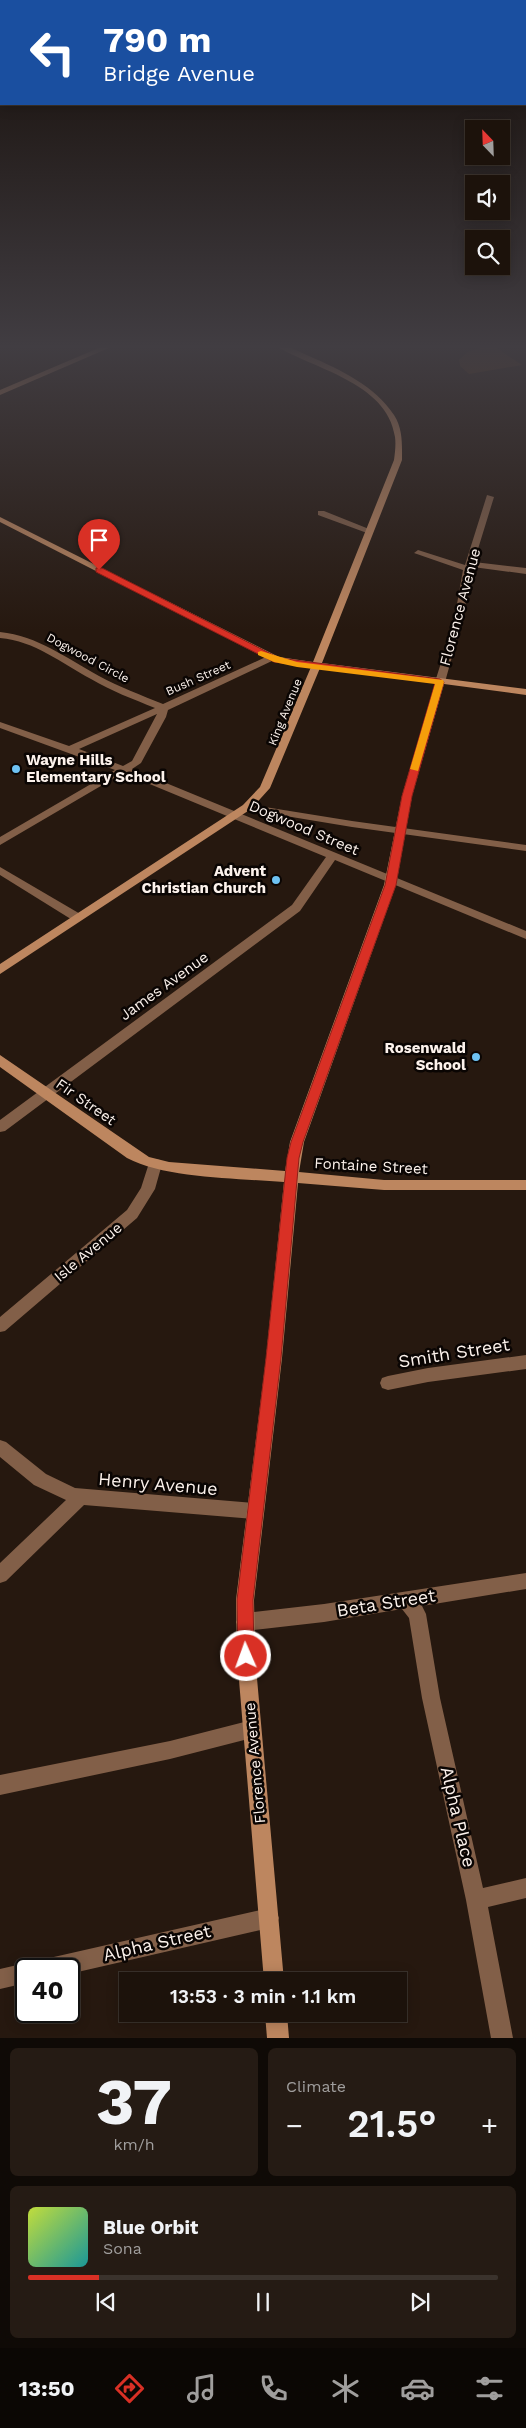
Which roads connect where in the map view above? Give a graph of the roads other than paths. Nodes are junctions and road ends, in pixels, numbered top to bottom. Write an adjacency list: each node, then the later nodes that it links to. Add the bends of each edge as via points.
1 (400, 439): 5 (street, King Avenue, via 398,460)
2 (490, 497): 7 (street, Florence Avenue)
3 (321, 513): 5 (street)
4 (0, 519): 10 (street)
5 (370, 531): 11 (street, King Avenue)
6 (418, 553): 7 (street)
7 (469, 566): 8 (street); 12 (street, Florence Avenue, via 458,622)
8 (526, 571)
9 (0, 635): 14 (street, Dogwood Circle, via 29,640 104,683)
10 (271, 658): 11 (street); 14 (street, Bush Street)
11 (317, 667): 12 (street); 18 (street, King Avenue, via 268,783)
12 (440, 682): 13 (street); 20 (street, Florence Avenue)
13 (526, 692)
14 (163, 708): 16 (street, Bush Street); 17 (street, Bush Street, via 140,759)
15 (0, 725): 16 (street)
16 (71, 749): 17 (street, Dogwood Street)
17 (124, 770): 19 (street, Dogwood Street); 21 (street, Bush Street)
18 (247, 807): 19 (street, King Avenue); 20 (street)
19 (234, 815): 23 (street, Dogwood Street); 26 (street, King Avenue)
20 (400, 831): 22 (street); 25 (street, Florence Avenue)
21 (0, 842)
22 (526, 848)
23 (332, 856): 25 (street, Dogwood Street); 30 (street, James Avenue, via 296,908)
24 (0, 870): 26 (street)
25 (391, 880): 27 (street, Dogwood Street); 33 (street, Florence Avenue, via 297,1142)
26 (78, 918): 28 (street, King Avenue)
27 (526, 935)
28 (0, 970)
29 (0, 1060): 30 (street, Fir Street)
30 (46, 1094): 31 (street, James Avenue); 32 (street, Fir Street, via 132,1154)
31 (0, 1127)
32 (156, 1164): 33 (street, Fontaine Street, via 202,1171); 35 (street, Isle Avenue, via 148,1189 132,1214)
33 (291, 1177): 34 (street, Fontaine Street, via 384,1185); 40 (street, Florence Avenue, via 274,1358)
34 (526, 1185)
35 (0, 1326)
36 (526, 1362): 37 (street, Smith Street)
37 (388, 1383)
38 (0, 1447): 39 (street, via 49,1486)
39 (82, 1497): 40 (street, Henry Avenue); 41 (street, Henry Avenue)
40 (254, 1511): 44 (street, Florence Avenue)
41 (0, 1575)
42 (526, 1581): 43 (street, Beta Street)
43 (404, 1600): 44 (street, Beta Street); 48 (street, Alpha Place, via 417,1614 431,1698)
44 (245, 1622): 45 (street, Florence Avenue)
45 (252, 1729): 46 (street, via 170,1750); 49 (street, Florence Avenue)
46 (0, 1785)
47 (526, 1888): 48 (street)
48 (476, 1900): 56 (street, Alpha Place)
49 (269, 1918): 50 (street, Alpha Street); 51 (street, Florence Avenue)
50 (80, 1961)
51 (273, 1972)
52 (15, 1976): 53 (street)
53 (0, 1979)
54 (277, 2022): 55 (street)
55 (278, 2038)
56 (502, 2038)

